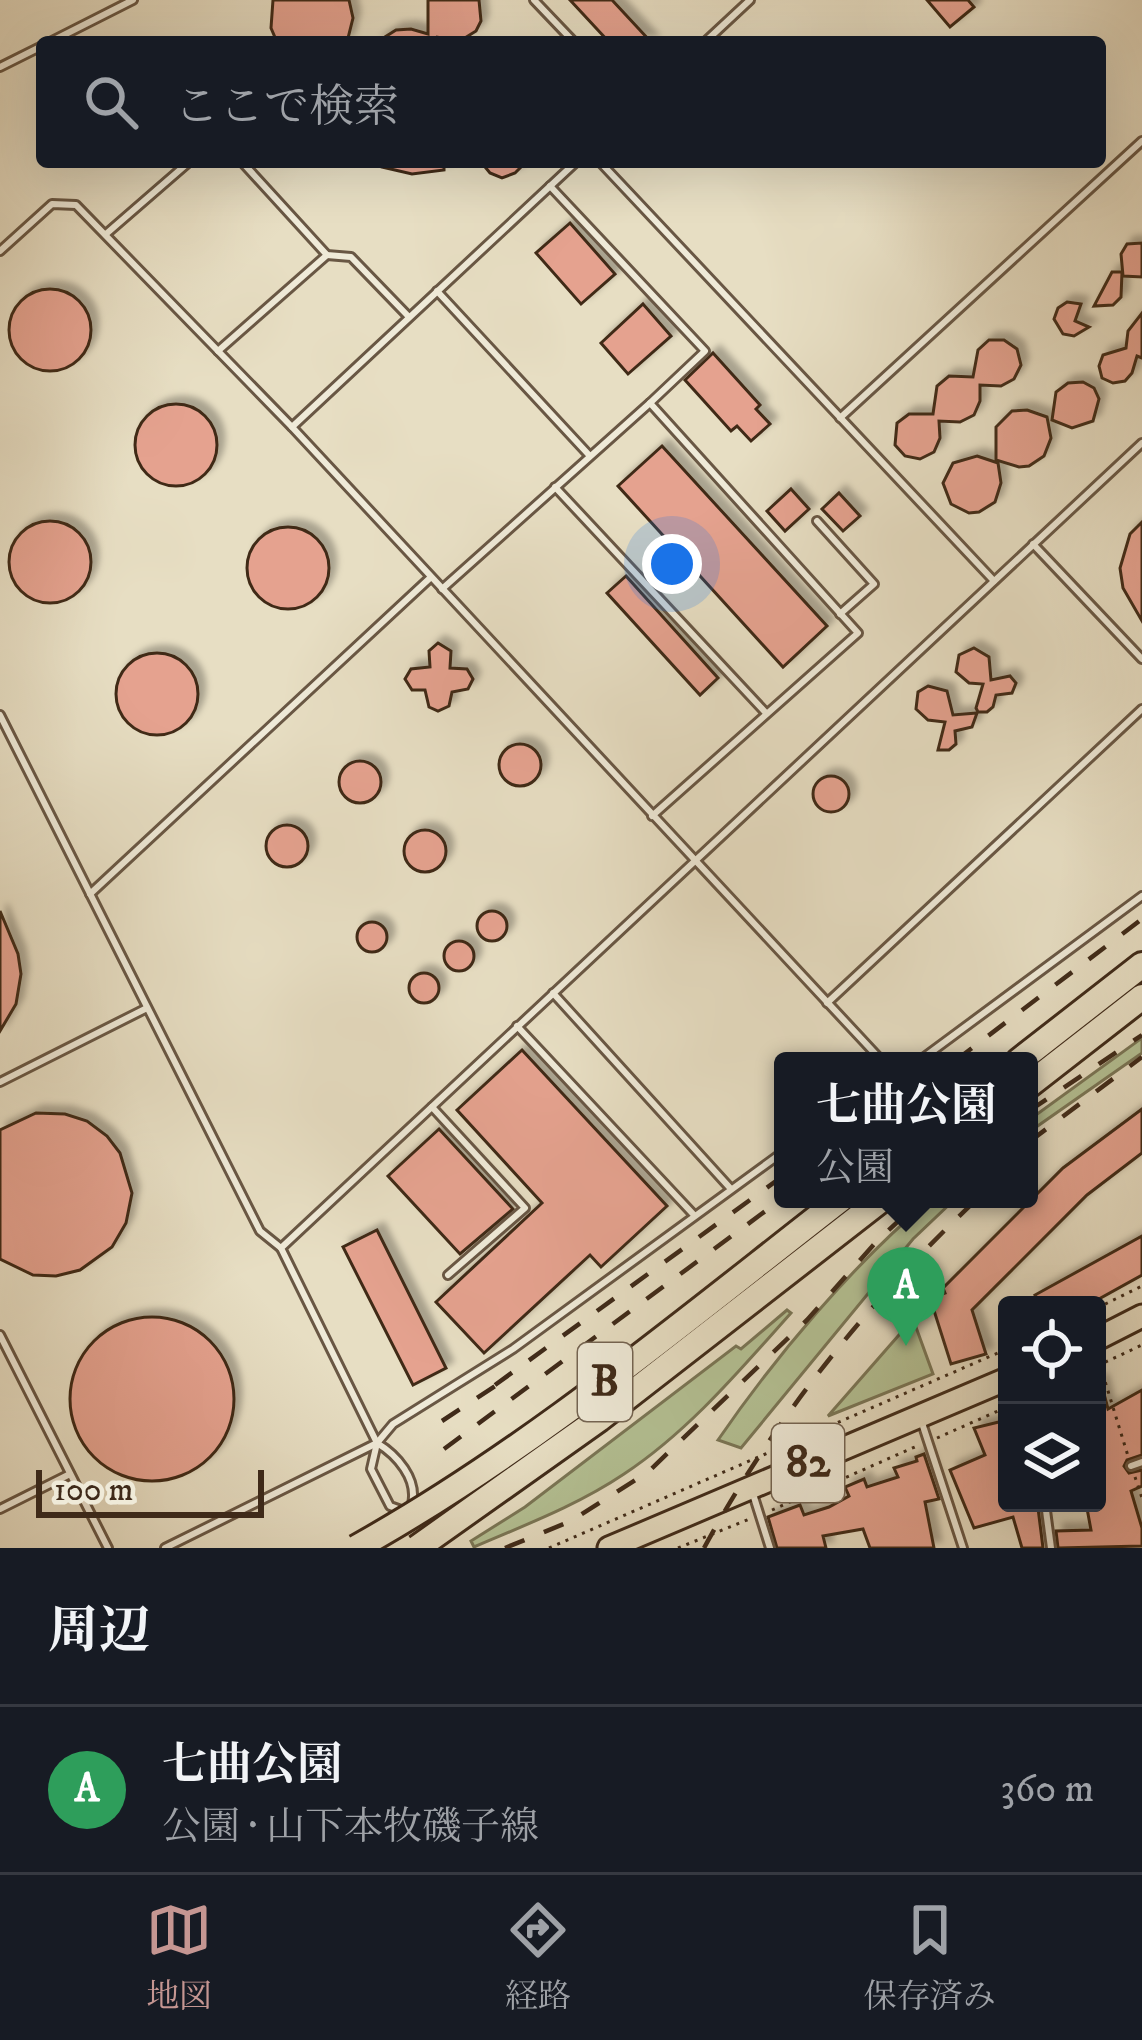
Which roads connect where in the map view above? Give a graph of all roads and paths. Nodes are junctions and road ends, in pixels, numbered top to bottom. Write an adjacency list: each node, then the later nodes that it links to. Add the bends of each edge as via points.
1 (133, 0): 4 (lane)
2 (534, 0): 5 (lane)
3 (750, 0): 6 (lane)
4 (62, 36)
5 (568, 36)
6 (711, 36)
7 (36, 49): 8 (lane)
8 (0, 67)
9 (1142, 141): 22 (lane)
10 (182, 168): 15 (lane)
11 (247, 168): 17 (lane)
12 (570, 168): 14 (lane)
13 (606, 168): 22 (lane)
14 (550, 186): 18 (lane); 21 (lane, via 705,350)
15 (105, 235): 16 (lane, via 65,202 52,204); 20 (lane)
16 (0, 251)
17 (327, 255): 19 (lane, via 351,257); 20 (lane)
18 (436, 291): 19 (lane); 25 (lane)
19 (409, 317): 23 (lane)
20 (218, 351): 23 (lane)
21 (650, 403): 25 (lane); 32 (lane)
22 (840, 418): 30 (lane)
23 (292, 427): 29 (lane)
24 (1142, 443): 28 (lane)
25 (590, 456): 26 (lane)
26 (555, 487): 31 (lane); 35 (lane)
27 (817, 521): 32 (lane, via 874,584)
28 (1033, 544): 30 (lane); 33 (lane)
29 (431, 577): 31 (lane); 39 (lane)
30 (994, 581): 38 (lane)
31 (442, 589): 37 (lane)
32 (840, 614): 35 (lane, via 858,633)
33 (1142, 659)
34 (1142, 709): 44 (lane)
35 (767, 714): 37 (lane)
36 (0, 715): 39 (lane)
37 (652, 816): 38 (lane)
38 (694, 861): 42 (lane); 44 (lane)
39 (90, 894): 45 (lane)
40 (1142, 896): 48 (lane)
41 (1142, 968): 49 (highway)
42 (553, 994): 46 (lane); 54 (lane)
43 (1142, 1000): 50 (highway)
44 (827, 1004): 47 (lane)
45 (148, 1008): 51 (lane); 58 (lane, via 260,1231)
46 (518, 1026): 52 (lane); 57 (lane)
47 (873, 1052)
48 (931, 1052)
49 (1034, 1052)
50 (1038, 1081)
51 (0, 1082)
52 (431, 1107): 58 (lane); 59 (lane, via 525,1208)
53 (774, 1158): 54 (lane)
54 (731, 1189): 57 (lane)
55 (832, 1208): 85 (highway, B, bridge, via 586,1396)
56 (874, 1208): 86 (highway, B, bridge, via 596,1427)
57 (694, 1215): 73 (lane, via 513,1349 393,1424)
58 (281, 1248): 73 (lane)
59 (448, 1275)
60 (1142, 1286): 61 (path)
61 (1106, 1304)
62 (1142, 1316): 63 (main road)
63 (1106, 1334)
64 (0, 1335): 76 (lane)
65 (1142, 1346): 67 (path)
66 (998, 1353): 87 (path)
67 (1106, 1363)
68 (998, 1383): 71 (main road, 82)
69 (1106, 1388): 75 (path)
70 (998, 1412): 72 (path)
71 (919, 1416): 72 (lane); 77 (main road, 82)
72 (929, 1441): 82 (path); 91 (lane)
73 (377, 1443): 80 (lane, via 397,1454 414,1493); 80 (lane, via 371,1469 390,1506); 84 (lane)
74 (1142, 1462): 75 (lane)
75 (1131, 1466): 78 (path)
76 (70, 1474): 79 (lane); 83 (lane)
77 (751, 1488): 82 (lane); 88 (main road, 82)
78 (1142, 1498)
79 (0, 1509)
80 (410, 1512): 86 (lane)
81 (1046, 1512): 92 (lane)
82 (761, 1515): 89 (path); 90 (lane)
83 (108, 1548)
84 (165, 1548)
85 (360, 1548)
86 (424, 1548)
87 (549, 1548)
88 (609, 1548)
89 (678, 1548)
90 (770, 1548)
91 (963, 1548)
92 (1051, 1548)

